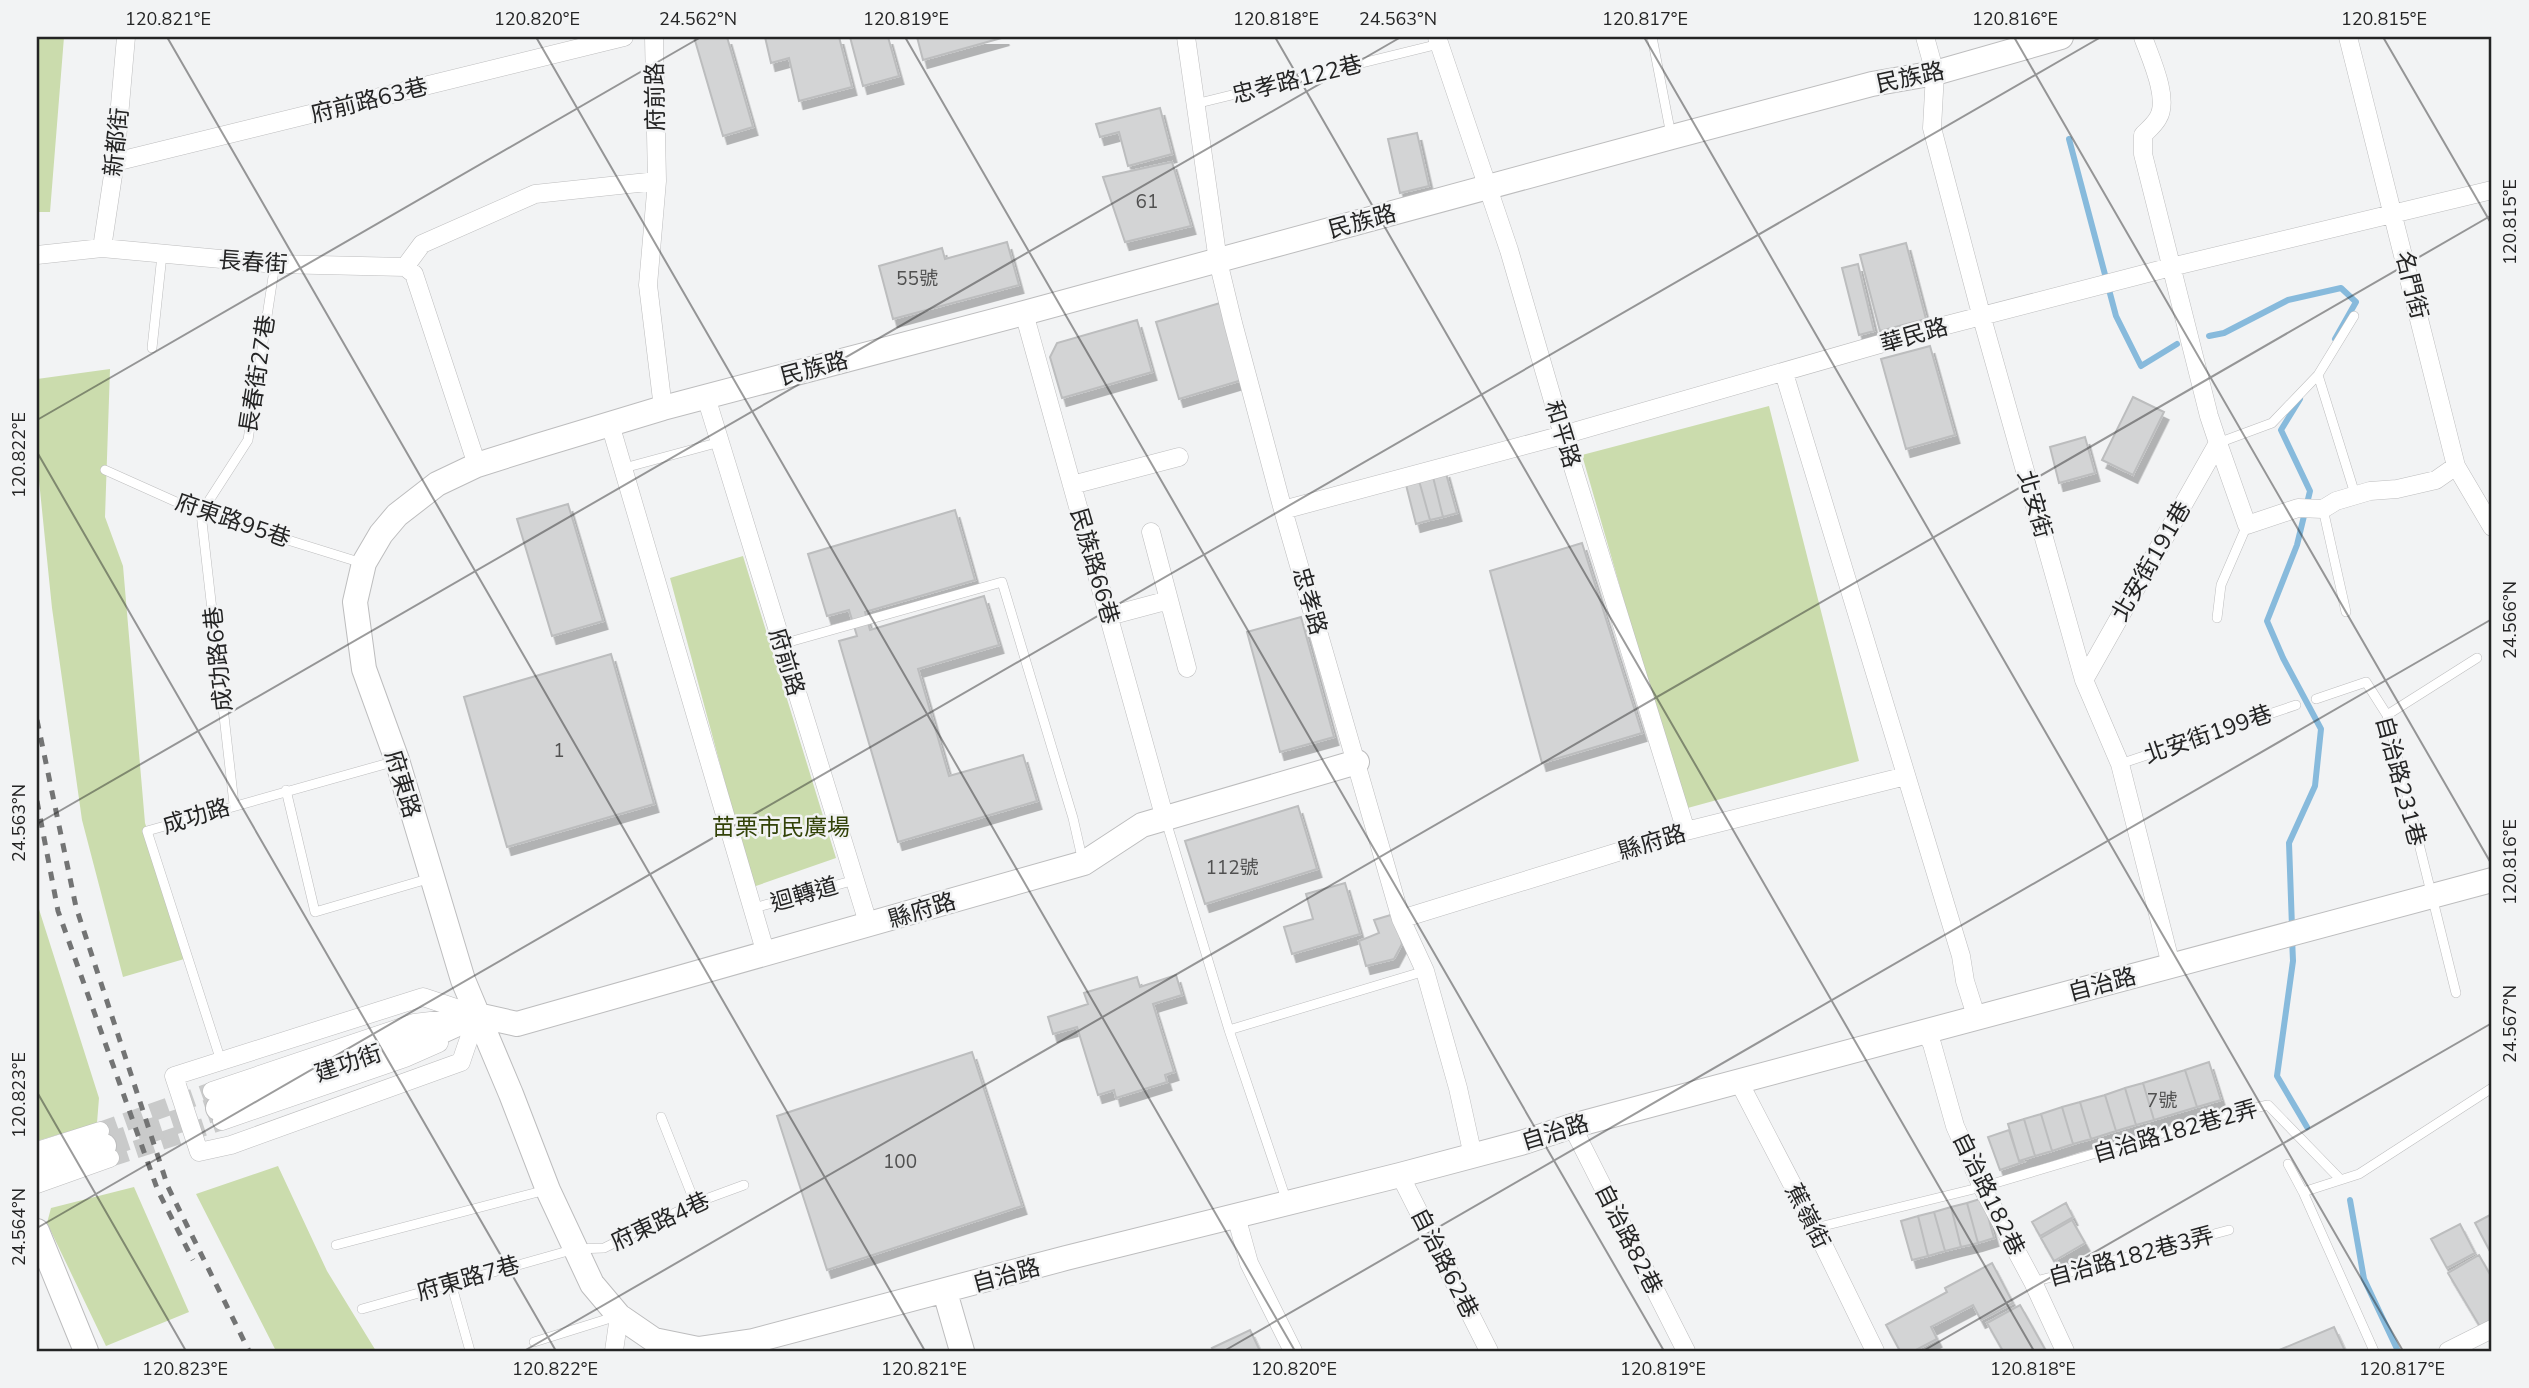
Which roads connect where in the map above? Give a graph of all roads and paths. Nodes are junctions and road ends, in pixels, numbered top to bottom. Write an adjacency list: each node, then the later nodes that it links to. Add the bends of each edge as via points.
1 (126, 37): 14 (street, 新都街)
2 (624, 37): 14 (street, 府前路63巷)
3 (654, 37): 15 (street, 府前路)
4 (1186, 37): 12 (street, 忠孝路)
5 (1651, 37): 13 (lane)
6 (1925, 37): 11 (street, 北安街)
7 (2061, 37): 11 (street, 民族路)
8 (2143, 37): 25 (street, via 2160,85 2161,111 2143,135 2143,155)
9 (2348, 37): 18 (street, 名門街)
10 (1438, 40): 12 (lane, 忠孝路122巷); 16 (street, 和平路)
11 (1935, 73): 13 (street, 民族路, via 1872,84); 28 (street, 北安街, via 1932,128)
12 (1195, 104): 22 (street, 忠孝路)
13 (1672, 137): 16 (street, 民族路)
14 (115, 162): 19 (street, 新都街)
15 (657, 181): 24 (street, via 536,194 422,244); 33 (street, 府前路, via 648,285)
16 (1488, 187): 22 (street, 民族路); 35 (street, 和平路)
17 (2492, 190): 18 (street, 華民路)
18 (2395, 215): 25 (street, 華民路); 40 (street, 名門街)
19 (102, 248): 20 (street, 長春街); 21 (street, 長春街)
20 (37, 255)
21 (162, 255): 23 (street, 長春街); 29 (lane)
22 (1218, 261): 26 (street, 民族路); 46 (street, 忠孝路)
23 (275, 264): 24 (street, 長春街); 47 (lane, 長春街27巷, via 248,440)
24 (405, 267): 39 (street, via 414,274)
25 (2171, 267): 28 (street, 華民路); 37 (street)
26 (1024, 313): 32 (street, 民族路); 43 (street, 民族路66巷)
27 (2354, 316): 31 (lane)
28 (1982, 318): 30 (street, 華民路); 59 (street, 北安街)
29 (152, 348)
30 (1784, 373): 35 (street, 華民路); 66 (street)
31 (2318, 374): 37 (lane, via 2272,423); 44 (lane)
32 (706, 397): 33 (street, 民族路); 36 (street, 府前路)
33 (663, 408): 34 (street, 府東路)
34 (611, 424): 39 (street, 府東路); 41 (street)
35 (1563, 435): 46 (street, 華民路); 70 (street, 和平路)
36 (720, 442): 41 (lane); 56 (street, 府前路)
37 (2218, 443): 48 (street); 59 (street, 北安街191巷)
38 (1179, 457): 43 (street)
39 (477, 466): 51 (street, 府東路, via 438,484 397,515)
40 (2456, 466): 44 (street, via 2436,481); 49 (street, 名門街)
41 (624, 468): 76 (street)
42 (105, 470): 47 (lane, 府東路95巷)
43 (1072, 485): 54 (street, 民族路66巷)
44 (2355, 494): 45 (street)
45 (2311, 508): 48 (street); 53 (lane)
46 (1283, 510): 64 (street, 忠孝路)
47 (201, 513): 51 (lane, 府東路95巷); 68 (lane, 成功路6巷)
48 (2247, 524): 55 (lane, via 2221,585)
49 (2492, 527)
50 (1151, 532): 52 (street)
51 (364, 563): 63 (street, 府東路, via 355,602 356,623 364,669)
52 (1169, 600): 54 (street); 58 (street)
53 (2346, 612)
54 (1109, 616): 69 (street, 民族路66巷)
55 (2217, 618)
56 (782, 644): 71 (lane, via 1002,582); 73 (street, 府前路)
57 (2477, 657): 62 (lane)
58 (1187, 668)
59 (2084, 680): 65 (street, 北安街)
60 (2316, 699): 62 (lane, 自治路231巷, via 2366,682)
61 (2296, 705): 65 (lane, 北安街199巷)
62 (2387, 715): 75 (lane, 自治路231巷)
63 (397, 760): 67 (lane, 成功路); 72 (street, 府東路)
64 (1357, 762): 69 (street, 縣府路); 77 (street, 忠孝路)
65 (2120, 764): 80 (street, 北安街)
66 (1906, 776): 70 (street, 縣府路); 84 (street)
67 (286, 790): 68 (lane, 成功路); 72 (lane, via 315,912)
68 (234, 804): 87 (lane, 成功路, via 147,831)
69 (1165, 818): 71 (street, 縣府路, via 1142,825); 85 (lane)
70 (1686, 831): 77 (street, 縣府路)
71 (1084, 863): 78 (street, 縣府路)
72 (432, 878): 83 (street, 府東路)
73 (855, 880): 76 (lane, 迴轉道); 78 (street, 府前路)
74 (2492, 880): 75 (street, 自治路)
75 (2431, 895): 80 (street, 自治路); 82 (lane, 自治路231巷)
76 (754, 908): 79 (street)
77 (1401, 919): 81 (street, 忠孝路)
78 (869, 926): 79 (street, 縣府路)
79 (766, 954): 83 (street, 縣府路, via 517,1024)
80 (2171, 965): 84 (street, 自治路)
81 (1425, 971): 85 (lane); 95 (street, 忠孝路)
82 (2456, 993)
83 (477, 1016): 87 (street, via 423,997); 87 (street, via 461,1062 231,1145 199,1152 174,1076); 90 (street, 建功街); 103 (street, 府東路)
84 (1977, 1019): 86 (street, 自治路)
85 (1229, 1030): 106 (lane)
86 (1926, 1033): 88 (street, 自治路); 102 (street, 自治路182巷, via 1955,1126)
87 (222, 1061)
88 (1739, 1083): 92 (street, 自治路); 108 (street, 蕉嶺街)
89 (2492, 1088): 99 (lane, via 2360,1174)
90 (217, 1107)
91 (661, 1117): 105 (lane)
92 (1572, 1126): 95 (street, 自治路); 126 (street, 自治路82巷)
93 (105, 1145): 94 (street); 97 (street); 100 (street)
94 (37, 1151)
95 (1473, 1156): 98 (street, 自治路)
96 (2288, 1164): 104 (lane)
97 (37, 1167)
98 (1400, 1175): 106 (street, 自治路); 125 (street, 自治路62巷)
99 (2340, 1179): 102 (lane, 自治路182巷2弄, via 2268,1105); 104 (lane)
100 (37, 1184)
101 (744, 1185): 105 (lane, 府東路4巷)
102 (1982, 1187): 108 (lane); 113 (street, 自治路182巷)
103 (548, 1190): 111 (lane); 112 (street, 府東路)
104 (2303, 1192): 129 (lane)
105 (695, 1203): 112 (lane, 府東路4巷, via 604,1248)
106 (1287, 1203): 107 (street, 自治路)
107 (1237, 1216): 115 (street, 自治路); 124 (street, via 1249,1263)
108 (1815, 1228): 127 (street, 蕉嶺街)
109 (2229, 1230): 113 (lane, 自治路182巷3弄)
110 (37, 1231): 120 (street)
111 (336, 1245)
112 (575, 1249): 114 (lane, 府東路7巷); 117 (street, 府東路, via 592,1284)
113 (2033, 1282): 128 (street, 自治路182巷)
114 (451, 1283): 116 (lane, 府東路7巷); 121 (lane)
115 (945, 1292): 117 (street, 自治路, via 753,1341 698,1349 654,1340); 123 (street)
116 (362, 1309)
117 (619, 1316): 119 (lane); 122 (street)
118 (2492, 1329): 130 (street)
119 (534, 1342)
120 (86, 1351)
121 (470, 1351)
122 (614, 1351)
123 (962, 1351)
124 (1293, 1351)
125 (1489, 1351)
126 (1686, 1351)
127 (1875, 1351)
128 (2065, 1351)
129 (2374, 1351)
130 (2448, 1351)

